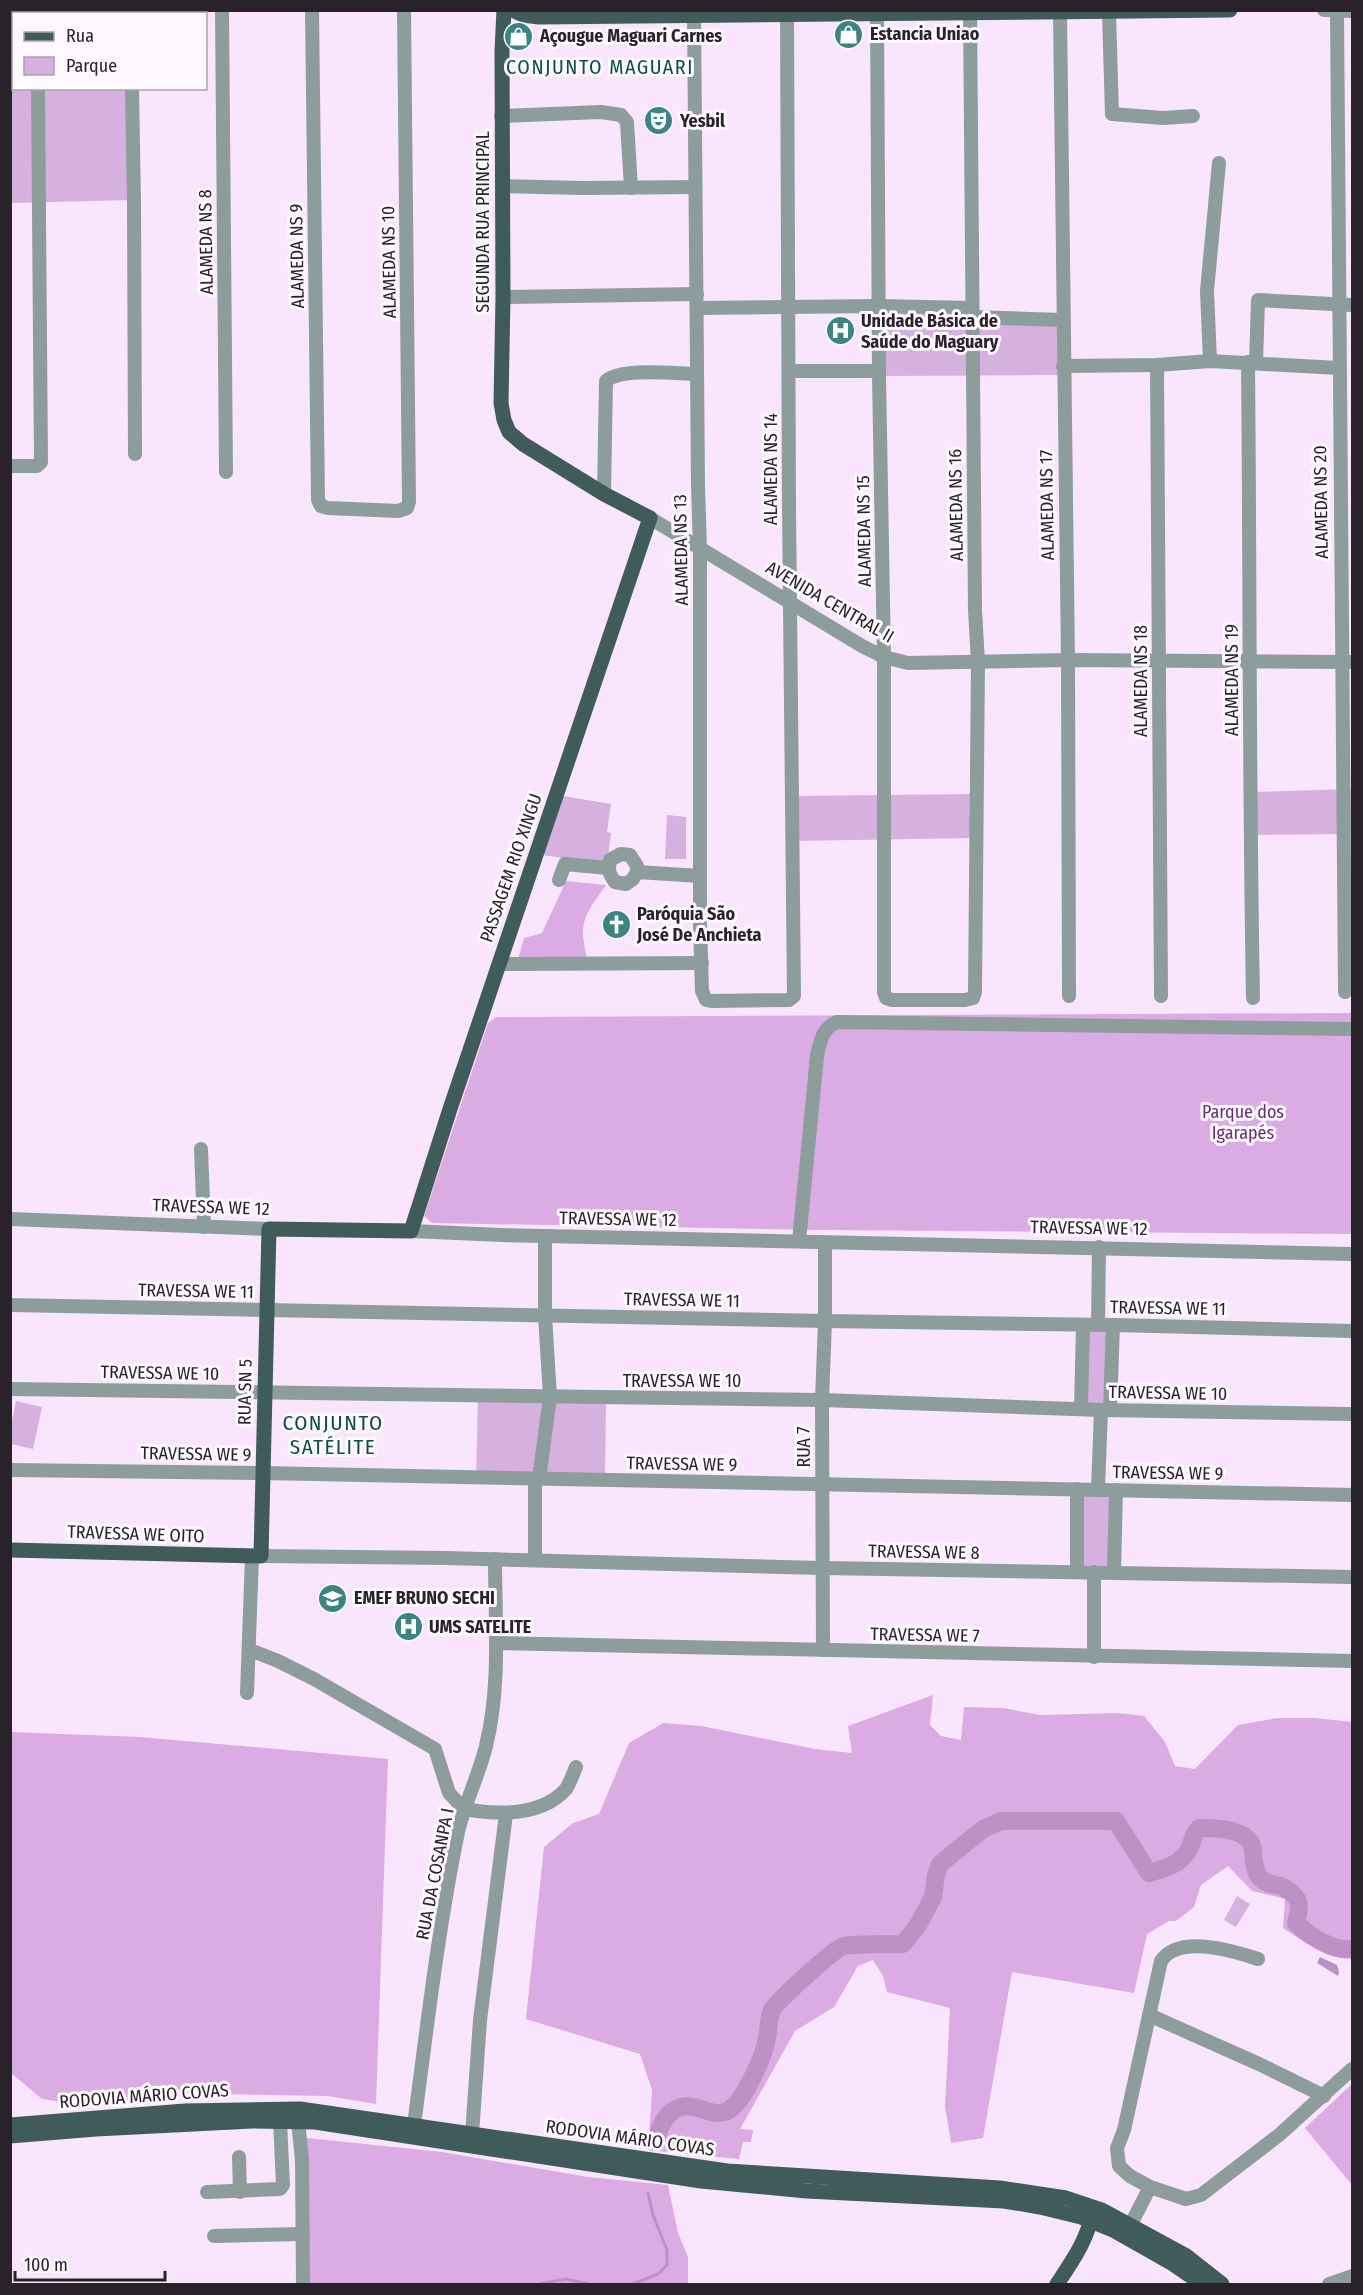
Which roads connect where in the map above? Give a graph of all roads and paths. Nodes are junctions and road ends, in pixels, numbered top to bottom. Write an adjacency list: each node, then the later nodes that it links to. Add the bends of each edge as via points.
1 (222, 10): 44 (street, ALAMEDA NS 8)
2 (312, 10): 46 (street, ALAMEDA NS 9, via 318,500 325,508)
3 (404, 10): 46 (street, ALAMEDA NS 10, via 409,502)
4 (504, 10): 19 (main road, SEGUNDA RUA PRINCIPAL)
5 (512, 10): 14 (main road, via 531,17)
6 (1230, 10): 13 (main road)
7 (1324, 10): 8 (street)
8 (1337, 11): 9 (street); 27 (street, ALAMEDA NS 20)
9 (1353, 11)
10 (787, 13): 11 (main road); 15 (main road); 29 (street, ALAMEDA NS 14)
11 (878, 13): 12 (main road); 28 (street, ALAMEDA NS 15)
12 (970, 13): 16 (main road); 31 (street, ALAMEDA NS 16)
13 (1109, 13): 16 (main road); 20 (street, via 1112,114)
14 (601, 14): 15 (main road)
15 (694, 14): 23 (street, ALAMEDA NS 13)
16 (1060, 14): 32 (street, ALAMEDA NS 17)
17 (38, 90): 43 (street, via 40,462 37,466)
18 (132, 90): 42 (street)
19 (501, 116): 22 (main road, SEGUNDA RUA PRINCIPAL); 24 (street, via 601,112 621,115 627,122)
20 (1193, 116)
21 (1218, 163): 33 (street, via 1207,291)
22 (502, 186): 24 (street); 26 (main road, SEGUNDA RUA PRINCIPAL)
23 (695, 187): 24 (street); 25 (street, ALAMEDA NS 13)
24 (631, 188)
25 (697, 294): 26 (street); 30 (street, ALAMEDA NS 13)
26 (503, 297): 41 (main road, SEGUNDA RUA PRINCIPAL, via 502,411)
27 (1346, 305): 34 (street, ALAMEDA NS 19, via 1258,300); 37 (street, ALAMEDA NS 20)
28 (879, 306): 29 (street); 31 (street); 39 (street, ALAMEDA NS 15)
29 (787, 307): 30 (street); 38 (street, ALAMEDA NS 14)
30 (697, 308): 40 (street, ALAMEDA NS 13)
31 (972, 312): 32 (street); 54 (street, ALAMEDA NS 16)
32 (1063, 320): 36 (street, ALAMEDA NS 17)
33 (1210, 361): 34 (street); 35 (street)
34 (1252, 363): 37 (street); 52 (street, ALAMEDA NS 19)
35 (1157, 365): 36 (street); 53 (street, ALAMEDA NS 18)
36 (1063, 366): 51 (street, ALAMEDA NS 17)
37 (1338, 368): 55 (street, ALAMEDA NS 20)
38 (789, 371): 39 (street); 49 (street, ALAMEDA NS 14)
39 (879, 371): 50 (street, ALAMEDA NS 15)
40 (697, 374): 45 (street, via 630,373 614,375 606,381); 48 (street, ALAMEDA NS 13)
41 (509, 432): 45 (main road, AVENIDA CENTRAL II)
42 (135, 454)
43 (10, 466)
44 (226, 472)
45 (604, 494): 47 (main road, AVENIDA CENTRAL II)
46 (403, 510)
47 (650, 518): 48 (street, AVENIDA CENTRAL II); 61 (main road, PASSAGEM RIO XINGU)
48 (700, 549): 49 (street, AVENIDA CENTRAL II); 58 (street, ALAMEDA NS 13)
49 (790, 602): 50 (street, AVENIDA CENTRAL II); 67 (street, ALAMEDA NS 14)
50 (884, 657): 54 (street, AVENIDA CENTRAL II, via 908,663); 65 (street, ALAMEDA NS 15, via 885,997)
51 (1068, 660): 53 (street, AVENIDA CENTRAL II); 54 (street, AVENIDA CENTRAL II); 63 (street, ALAMEDA NS 17)
52 (1251, 660): 53 (street, AVENIDA CENTRAL II); 55 (street, AVENIDA CENTRAL II); 66 (street, ALAMEDA NS 19)
53 (1160, 661): 64 (street, ALAMEDA NS 18)
54 (978, 662): 65 (street, ALAMEDA NS 16)
55 (1347, 662): 62 (street, ALAMEDA NS 20)
56 (608, 868): 57 (street, via 619,888); 57 (street, via 610,860 621,854 630,855); 59 (street, via 565,864)
57 (637, 872): 58 (street)
58 (700, 876): 60 (street, ALAMEDA NS 13)
59 (559, 880)
60 (702, 963): 61 (street); 67 (street, ALAMEDA NS 13, via 702,992 708,1001)
61 (499, 964): 73 (main road, PASSAGEM RIO XINGU)
62 (1345, 992)
63 (1069, 996)
64 (1161, 996)
65 (973, 998)
66 (1253, 998)
67 (793, 999)
68 (1353, 1029): 75 (street, via 831,1024 817,1056)
69 (201, 1149): 71 (street)
70 (10, 1219): 71 (street, TRAVESSA WE 12)
71 (204, 1227): 72 (street, TRAVESSA WE 12)
72 (268, 1229): 73 (main road, TRAVESSA WE 12); 80 (main road, RUA SN 5)
73 (411, 1231): 74 (street, TRAVESSA WE 12)
74 (545, 1236): 75 (street, TRAVESSA WE 12); 81 (street)
75 (799, 1241): 76 (street, TRAVESSA WE 12)
76 (825, 1243): 77 (street, TRAVESSA WE 12); 82 (street, RUA 7)
77 (1099, 1247): 78 (street, TRAVESSA WE 12); 85 (street)
78 (1353, 1254)
79 (10, 1305): 80 (street, TRAVESSA WE 11)
80 (266, 1311): 81 (street, TRAVESSA WE 11); 88 (main road, RUA SN 5)
81 (545, 1315): 82 (street, TRAVESSA WE 11); 89 (street)
82 (825, 1322): 83 (street, TRAVESSA WE 11); 90 (street, RUA 7)
83 (1083, 1324): 85 (street, TRAVESSA WE 11); 91 (street)
84 (1113, 1324): 85 (street, TRAVESSA WE 11); 86 (street, TRAVESSA WE 11); 92 (street)
85 (1098, 1325)
86 (1353, 1331)
87 (10, 1389): 88 (street, TRAVESSA WE 10)
88 (265, 1392): 89 (street, TRAVESSA WE 10); 95 (main road, RUA SN 5)
89 (550, 1397): 90 (street, TRAVESSA WE 10); 96 (street)
90 (822, 1400): 91 (street, TRAVESSA WE 10); 97 (street, RUA 7)
91 (1081, 1409): 92 (street, TRAVESSA WE 10)
92 (1105, 1410): 93 (street, TRAVESSA WE 10); 99 (street)
93 (1353, 1414)
94 (10, 1470): 95 (street, TRAVESSA WE 9)
95 (263, 1473): 96 (street, TRAVESSA WE 9); 103 (main road, RUA SN 5)
96 (537, 1479): 97 (street, TRAVESSA WE 9); 105 (street)
97 (822, 1483): 98 (street, TRAVESSA WE 9); 106 (street, RUA 7)
98 (1077, 1489): 99 (street, TRAVESSA WE 9); 107 (street)
99 (1098, 1489): 100 (street, TRAVESSA WE 9)
100 (1116, 1490): 101 (street, TRAVESSA WE 9); 109 (street)
101 (1353, 1495)
102 (10, 1550): 103 (main road, TRAVESSA WE OITO)
103 (257, 1556): 104 (street); 112 (street)
104 (495, 1559): 105 (street, TRAVESSA WE 8); 111 (street, RUA DA COSANPA I)
105 (534, 1560): 106 (street, TRAVESSA WE 8)
106 (822, 1568): 107 (street, TRAVESSA WE 8); 113 (street, RUA 7)
107 (1077, 1572): 108 (street, TRAVESSA WE 8)
108 (1094, 1572): 109 (street, TRAVESSA WE 8); 114 (street)
109 (1114, 1572): 110 (street, TRAVESSA WE 8)
110 (1353, 1577)
111 (496, 1643): 113 (street, TRAVESSA WE 7); 118 (street, RUA DA COSANPA I, via 490,1727 481,1766)
112 (250, 1650): 116 (street); 118 (street, via 314,1680 435,1749 449,1793)
113 (823, 1650): 114 (street, TRAVESSA WE 7)
114 (1094, 1657): 115 (street, TRAVESSA WE 7)
115 (1353, 1661)
116 (247, 1693)
117 (576, 1767): 119 (street, via 567,1787 550,1804)
118 (464, 1809): 119 (street); 127 (street, RUA DA COSANPA I, via 441,1935)
119 (506, 1814): 128 (street, via 480,2020)
120 (1258, 1959): 121 (street, via 1204,1946 1171,1952 1161,1960)
121 (1149, 2015): 123 (street); 131 (street, via 1116,2157 1124,2171)
122 (1353, 2069): 123 (street)
123 (1324, 2096): 131 (street, via 1201,2195 1186,2199)
124 (280, 2121): 125 (main road, RODOVIA MÁRIO COVAS); 129 (main road, RODOVIA MÁRIO COVAS); 133 (street, via 283,2185 280,2189)
125 (298, 2121): 134 (main road, RODOVIA MÁRIO COVAS, via 701,2181 1004,2201); 136 (street)
126 (10, 2125): 127 (main road, RODOVIA MÁRIO COVAS, via 185,2111 300,2109)
127 (414, 2126): 128 (main road, RODOVIA MÁRIO COVAS)
128 (472, 2135): 134 (main road, RODOVIA MÁRIO COVAS, via 727,2171 1000,2188 1066,2198)
129 (10, 2136)
130 (239, 2157): 133 (street)
131 (1150, 2187): 135 (street)
132 (207, 2192): 133 (street)
133 (240, 2192)
134 (1092, 2213): 135 (main road, RODOVIA MÁRIO COVAS); 140 (main road, via 1082,2246); 141 (main road, RODOVIA MÁRIO COVAS)
135 (1131, 2224): 142 (main road, RODOVIA MÁRIO COVAS, via 1185,2255)
136 (303, 2234): 137 (street); 139 (street)
137 (214, 2236)
138 (1353, 2276): 143 (street)
139 (303, 2284)
140 (1057, 2284)
141 (1202, 2284)
142 (1222, 2284)
143 (1329, 2284)

